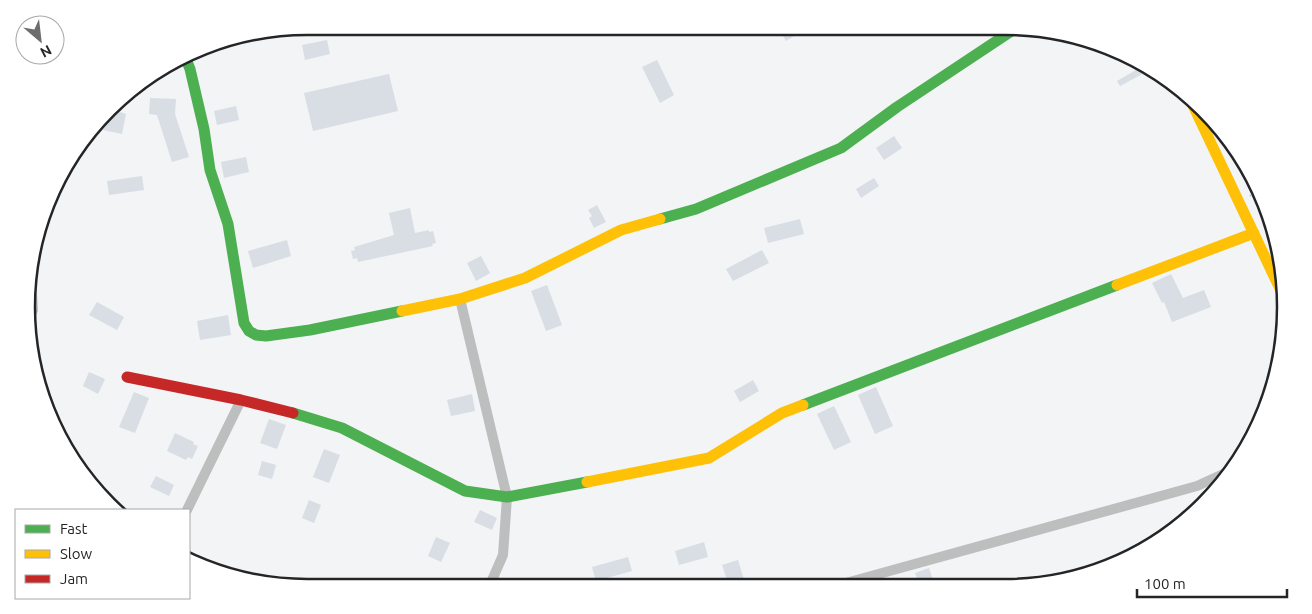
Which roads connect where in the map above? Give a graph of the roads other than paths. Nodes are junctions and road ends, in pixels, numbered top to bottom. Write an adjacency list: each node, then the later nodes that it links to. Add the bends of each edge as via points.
1 (1005, 35): 6 (street, via 834,152 696,209 621,230 525,278)
2 (188, 63): 6 (street, via 204,129 210,170 228,224 244,323 249,331 256,335 277,335)
3 (1198, 116): 4 (street)
4 (1254, 233): 5 (street); 10 (street, via 782,413 709,458)
5 (1275, 279)
6 (460, 300): 10 (street)
7 (127, 378): 8 (street)
8 (242, 400): 10 (street, via 342,428 465,491); 11 (street)
9 (1218, 476): 13 (street, via 1197,486)
10 (507, 498): 12 (street, via 503,555)
11 (188, 509)
12 (492, 579)
13 (861, 579)

